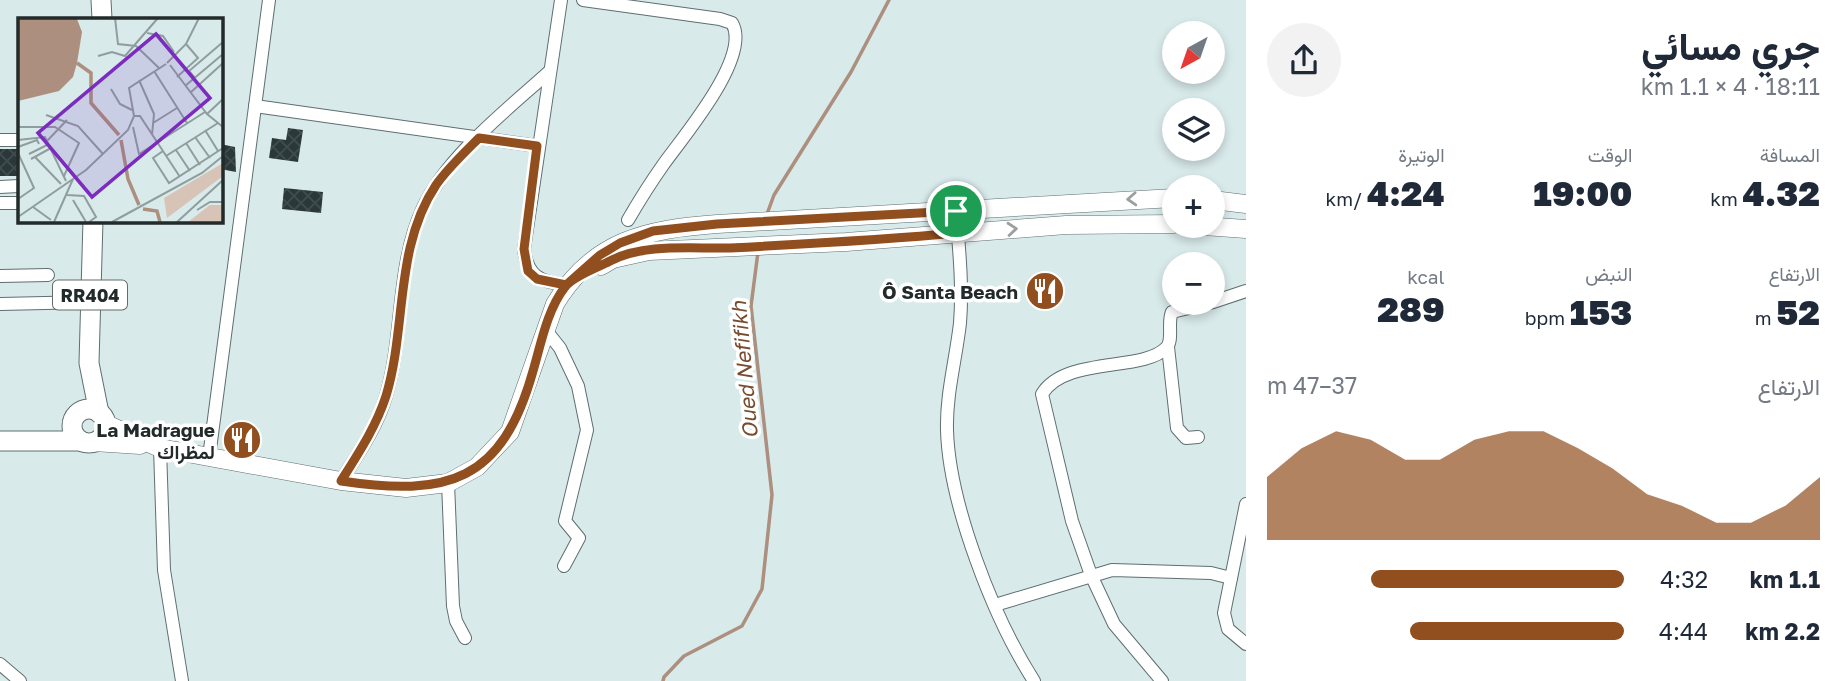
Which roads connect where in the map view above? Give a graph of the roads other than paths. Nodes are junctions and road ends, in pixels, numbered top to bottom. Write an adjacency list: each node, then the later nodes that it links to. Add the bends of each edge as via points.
1 (101, 0): 5 (main road)
2 (269, 0): 7 (street)
3 (561, 0): 6 (street)
4 (583, 0): 20 (street, via 720,19 732,23 736,31 729,60 707,109)
5 (102, 18)
6 (550, 71): 8 (street); 11 (street)
7 (255, 106): 8 (street); 44 (street)
8 (479, 138): 11 (street); 45 (street, via 437,183 418,220 386,397 376,424)
9 (0, 140): 10 (street)
10 (18, 140)
11 (537, 146): 28 (street, via 525,262 537,279)
12 (18, 186): 13 (street)
13 (0, 187)
14 (1162, 199): 19 (main road, one-way to 19)
15 (1225, 201): 18 (main road)
16 (0, 203): 17 (street)
17 (18, 204)
18 (1246, 204)
19 (956, 211): 25 (street); 28 (main road, via 653,231 620,243)
20 (628, 220)
21 (93, 222): 31 (main road, RR404)
22 (1162, 224): 25 (main road, one-way to 22)
23 (1225, 228): 24 (main road)
24 (1246, 229)
25 (957, 233): 28 (main road, via 649,251 613,259); 52 (street, via 960,320 949,394 949,449 978,563)
26 (48, 275): 27 (street)
27 (0, 276)
28 (566, 285): 34 (main road)
29 (1246, 291): 30 (street)
30 (1225, 298)
31 (90, 302): 32 (street); 36 (main road, RR404)
32 (0, 304)
33 (1172, 315): 35 (street)
34 (545, 329): 46 (main road, via 510,432 477,467); 49 (street, via 578,386 587,430 565,521 579,538 578,544)
35 (1168, 347): 39 (street, via 1177,428 1185,438); 50 (street, via 1143,358 1081,370 1042,394 1072,521)
36 (89, 369): 37 (main road, RR404); 38 (main road, RR404)
37 (76, 415): 38 (main road, via 89,409); 41 (main road, via 62,426); 42 (main road, via 74,433)
38 (103, 418): 42 (main road, via 101,438); 43 (main road)
39 (1198, 437)
40 (0, 441): 41 (main road)
41 (23, 441): 42 (main road)
42 (88, 442): 43 (main road)
43 (153, 447): 44 (main road); 57 (street, via 164,570)
44 (209, 457): 45 (main road)
45 (341, 481): 46 (main road, via 406,488)
46 (448, 483): 53 (street, via 453,606)
47 (1245, 511): 48 (street)
48 (1240, 550): 51 (street)
49 (564, 566)
50 (1091, 575): 51 (street, via 1120,569); 52 (street); 59 (street, via 1114,624)
51 (1231, 578): 54 (street, via 1224,621)
52 (995, 605): 58 (street)
53 (465, 638)
54 (1246, 644)
55 (0, 664): 56 (street)
56 (20, 681)
57 (183, 681)
58 (1034, 681)
59 (1162, 681)

